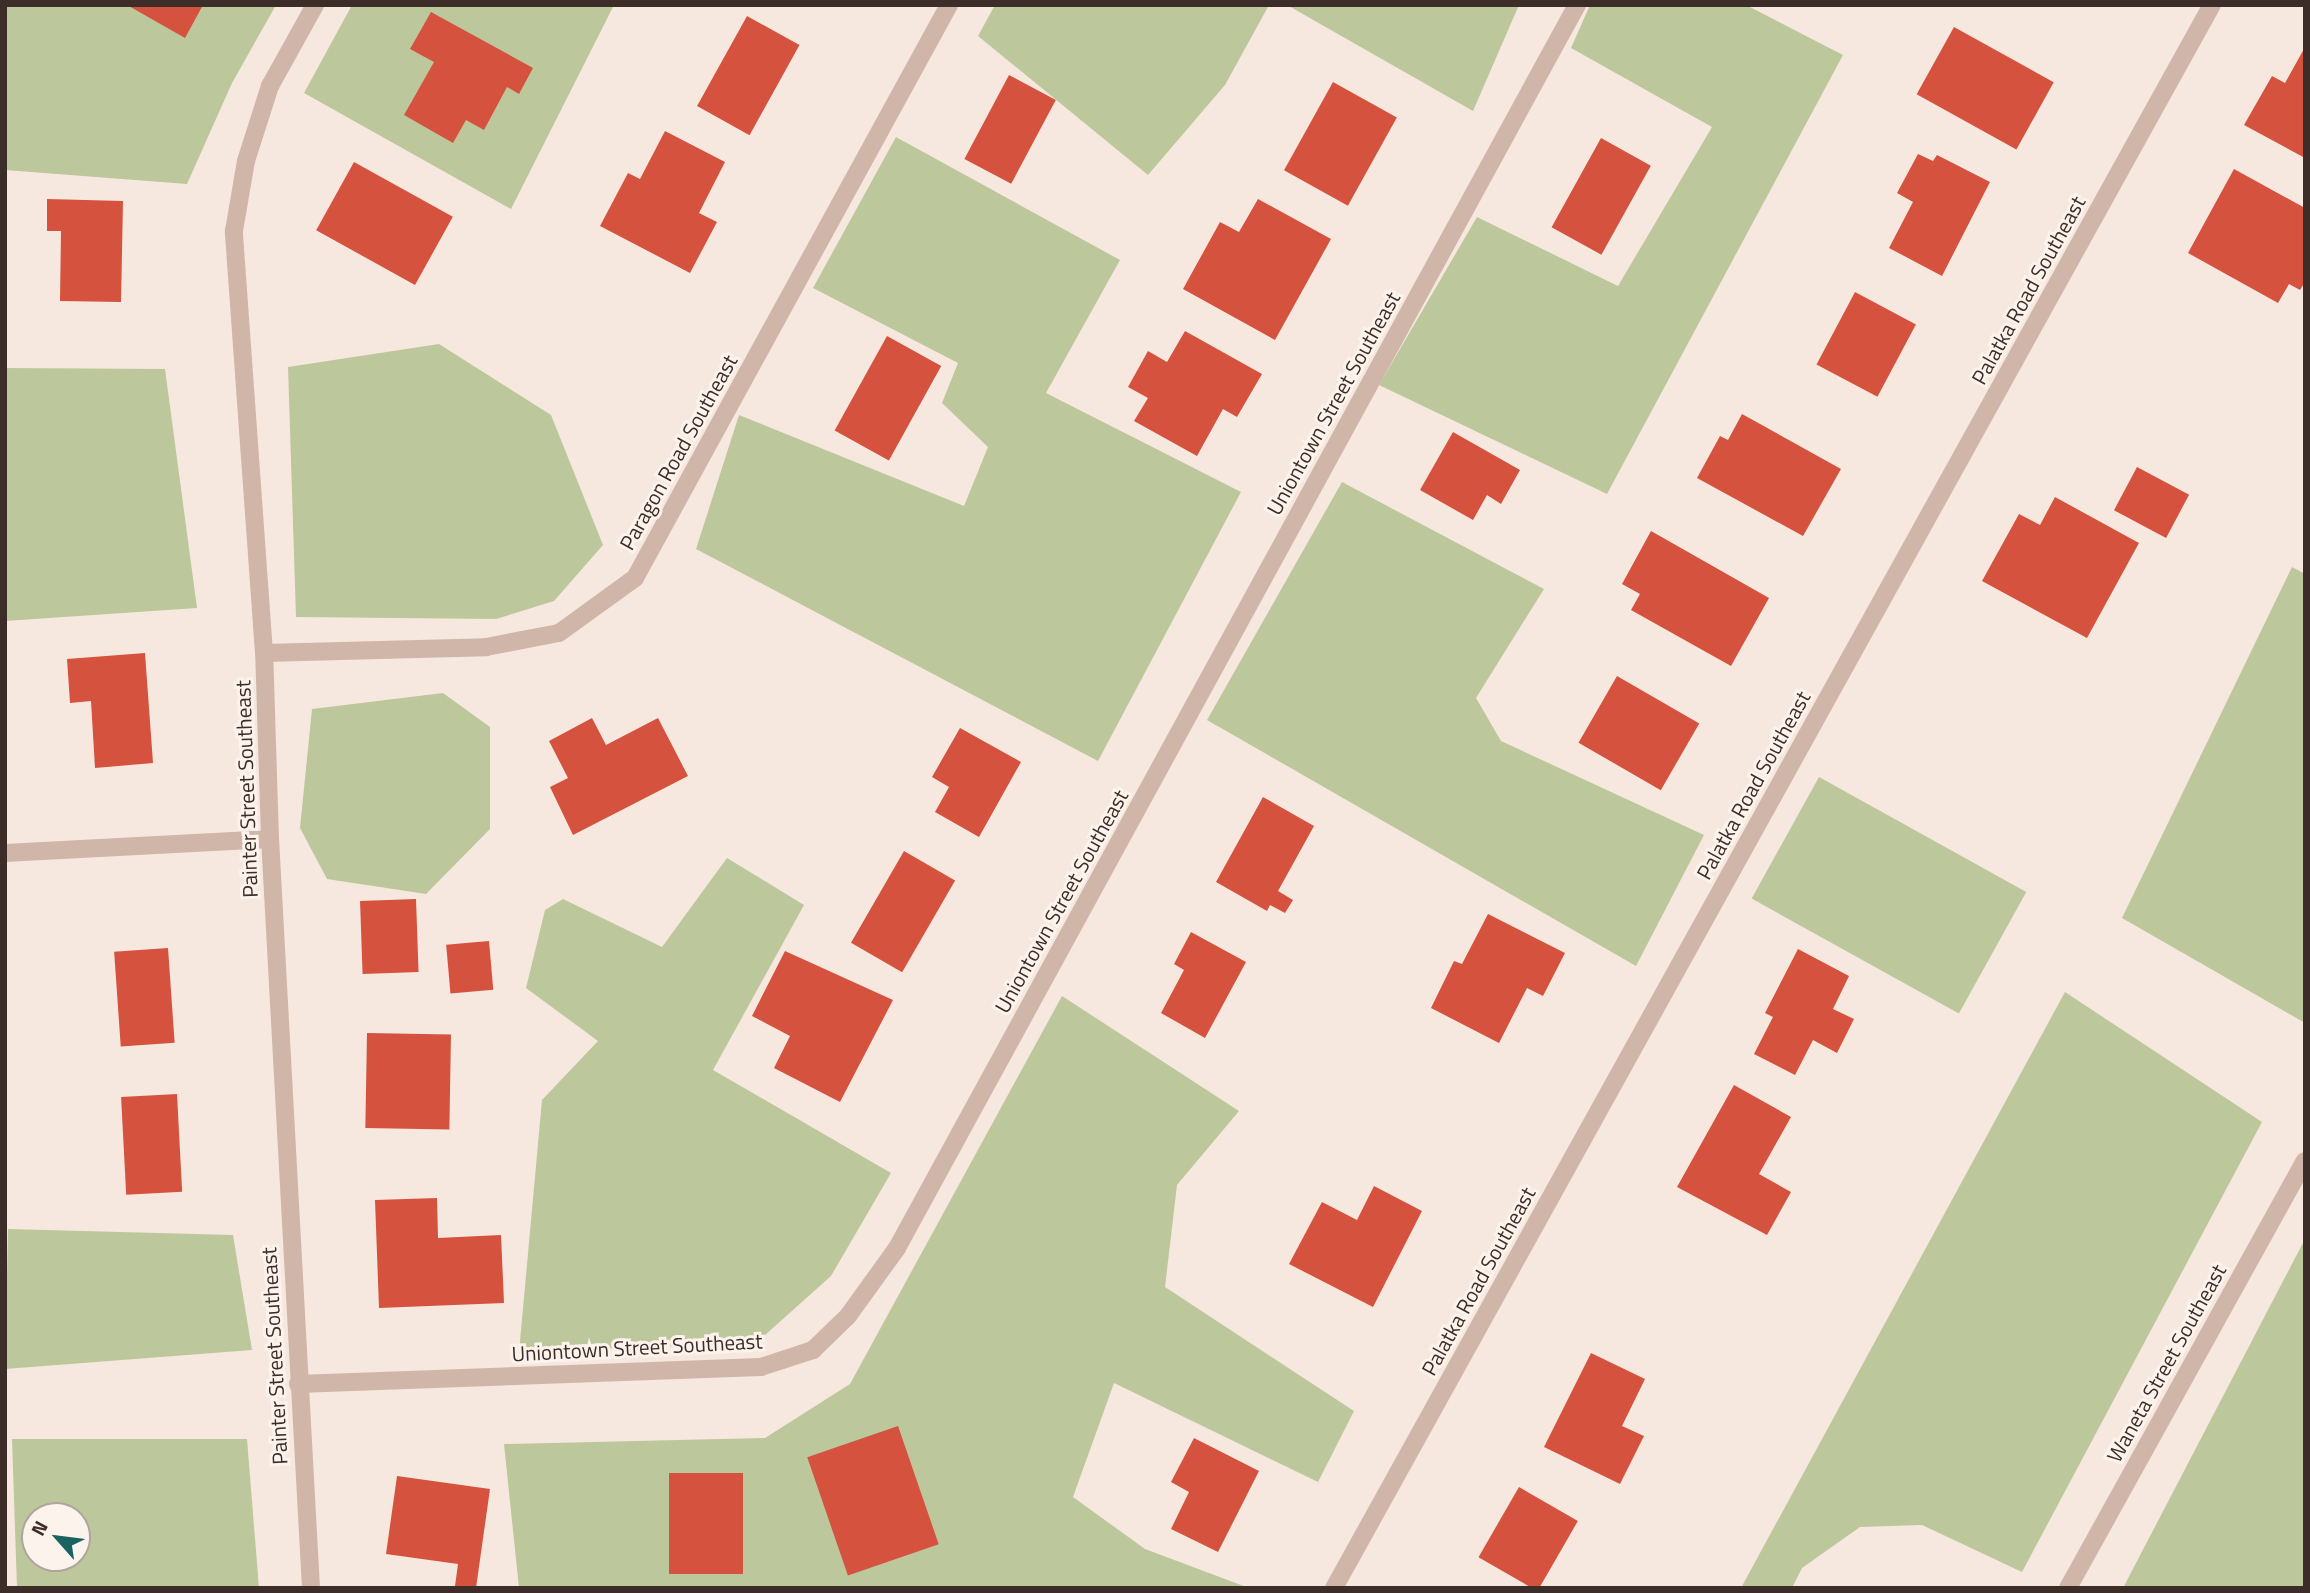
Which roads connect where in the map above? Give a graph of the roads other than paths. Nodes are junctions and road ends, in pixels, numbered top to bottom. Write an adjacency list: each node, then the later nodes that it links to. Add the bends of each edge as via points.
1 (315, 5): 5 (street, Painter Street Southeast, via 270,86 246,161 234,231)
2 (948, 5): 5 (street, Paragon Road Southeast, via 635,578 559,633 486,647)
3 (1577, 5): 9 (street, Uniontown Street Southeast, via 897,1248 848,1317 813,1350 761,1367)
4 (2212, 5): 11 (street, Palatka Road Southeast)
5 (264, 653): 6 (street, Painter Street Southeast)
6 (270, 839): 7 (street); 9 (street, Painter Street Southeast)
7 (5, 853)
8 (2305, 1161): 12 (street, Waneta Street Southeast)
9 (298, 1384): 10 (street, Painter Street Southeast)
10 (311, 1588)
11 (1334, 1588)
12 (2068, 1588)

